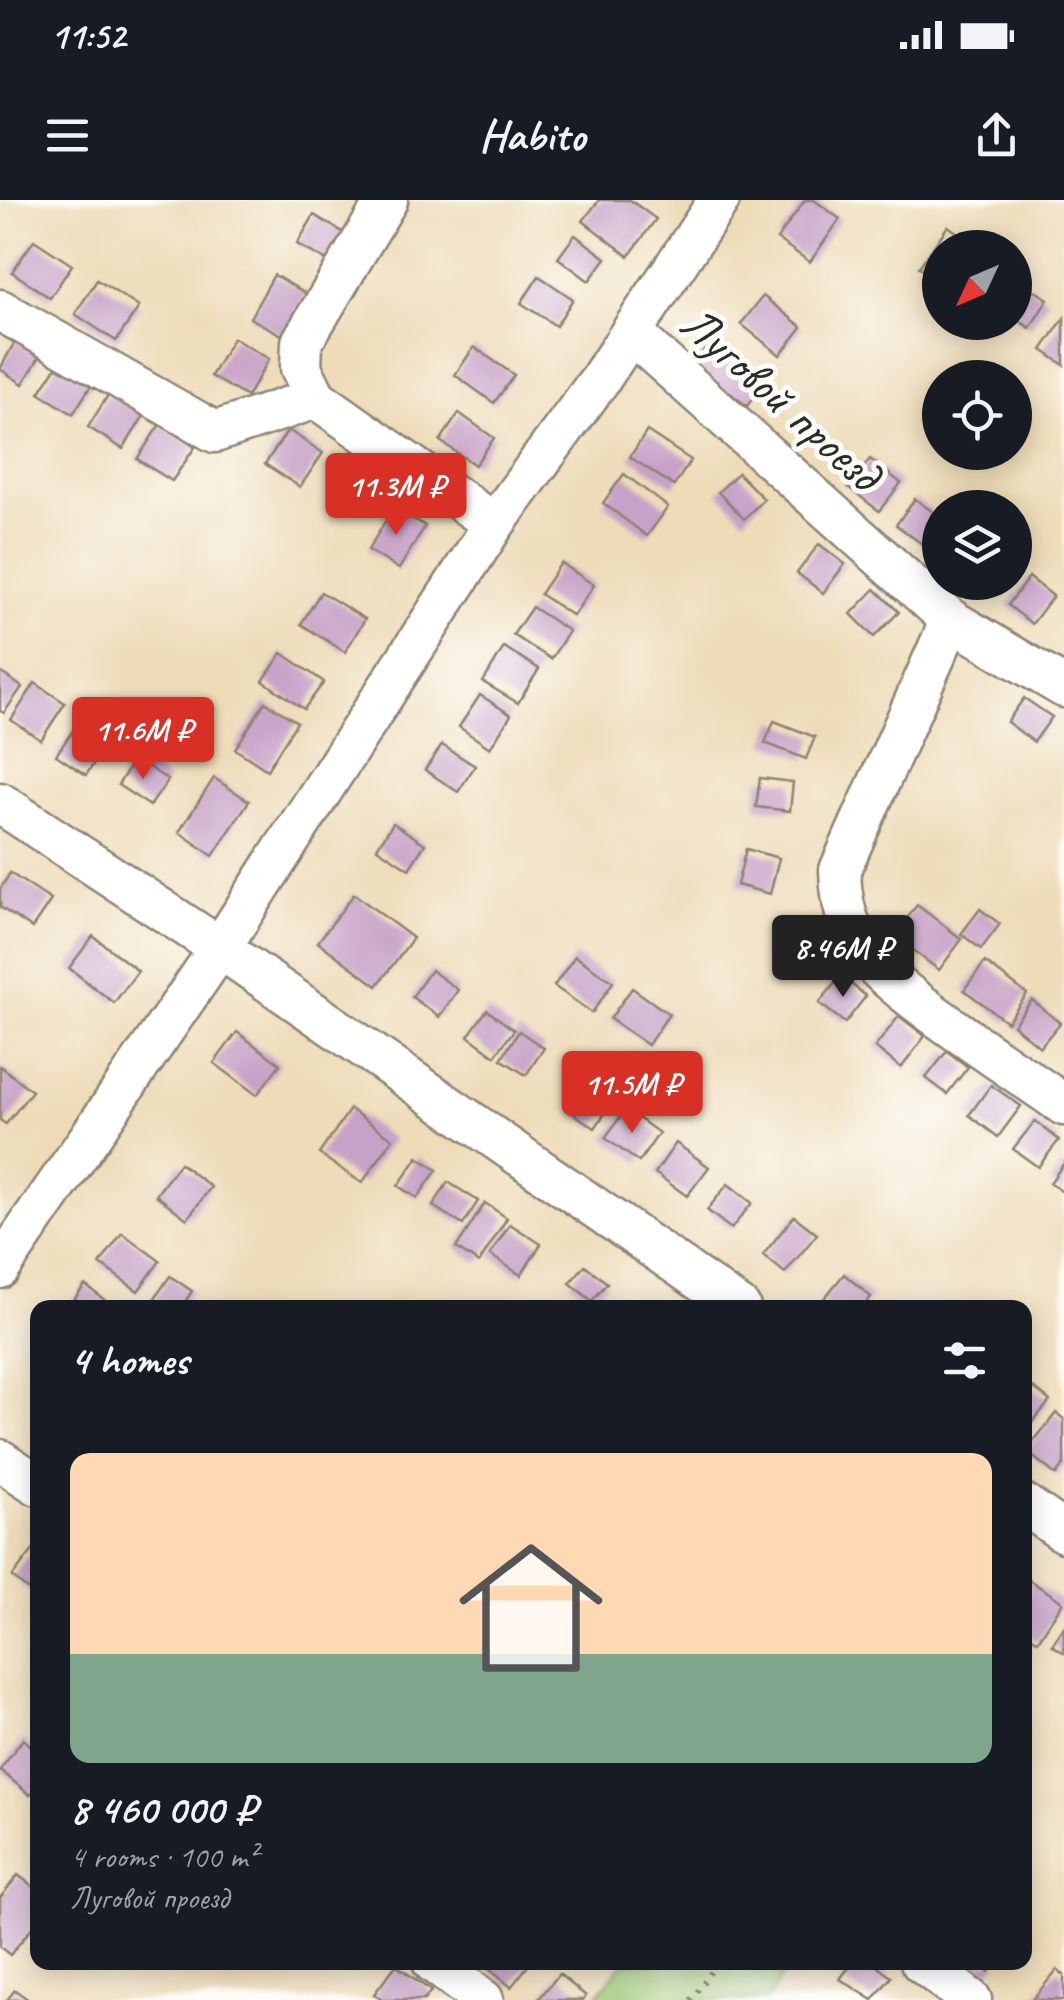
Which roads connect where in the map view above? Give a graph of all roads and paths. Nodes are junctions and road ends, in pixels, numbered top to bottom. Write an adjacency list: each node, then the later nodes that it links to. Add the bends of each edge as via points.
1 (387, 200): 5 (street, via 302,342 301,368)
2 (720, 200): 4 (street)
3 (0, 310): 5 (street, via 215,432)
4 (631, 333): 6 (street); 7 (street, Луговой проезд)
5 (316, 398): 6 (street)
6 (494, 524): 10 (street)
7 (951, 620): 8 (street, Луговой проезд); 11 (street, via 840,870 842,908 864,954 897,984)
8 (1064, 687)
9 (0, 803): 10 (street)
10 (220, 948): 12 (street); 13 (street)
11 (1064, 1105)
12 (0, 1268)
13 (728, 1300)
14 (0, 1460): 15 (street)
15 (30, 1480)
16 (1032, 1510): 17 (street)
17 (1064, 1532)
18 (443, 1970): 21 (street)
19 (713, 1970): 22 (path)
20 (932, 1970): 23 (street)
21 (483, 2000)
22 (692, 2000)
23 (971, 2000)

